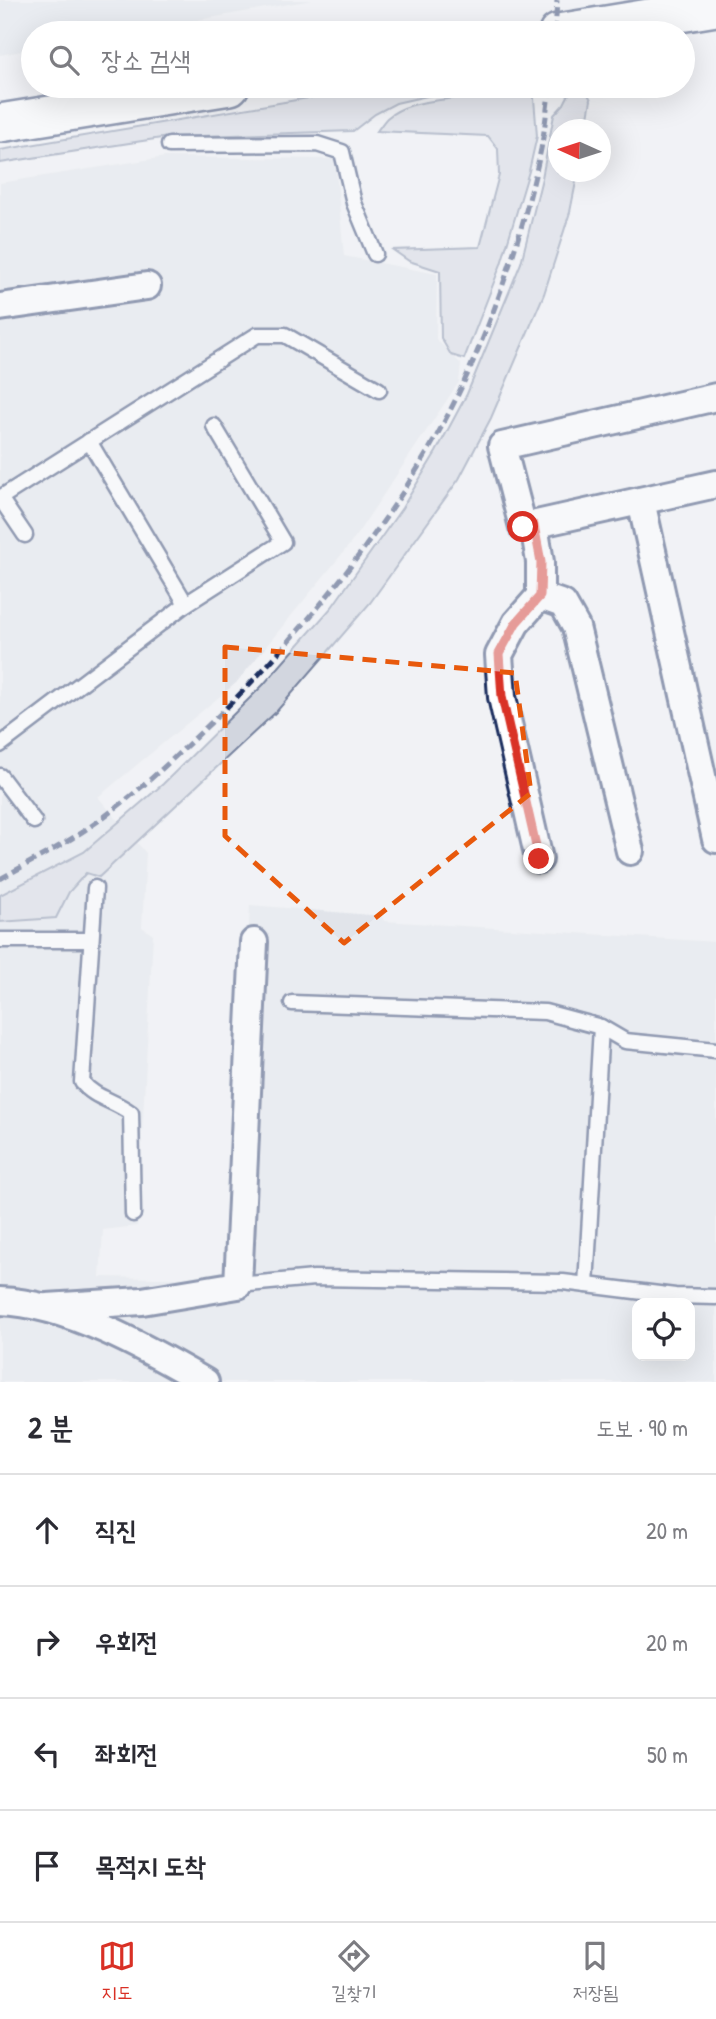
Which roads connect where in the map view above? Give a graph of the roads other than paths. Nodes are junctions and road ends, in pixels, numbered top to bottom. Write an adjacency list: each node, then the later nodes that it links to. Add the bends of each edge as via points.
1 (716, 7): 2 (main road)
2 (633, 21)
3 (153, 98): 4 (main road)
4 (0, 122)
5 (169, 145): 6 (lane, via 317,144 342,152 354,203)
6 (375, 254)
7 (147, 286): 8 (street)
8 (0, 307)
9 (379, 390): 12 (lane, via 285,335 257,335)
10 (716, 397): 16 (street, via 502,446 523,527)
11 (214, 426): 19 (lane, via 283,542)
12 (89, 441): 14 (lane); 19 (lane)
13 (716, 484): 15 (street)
14 (0, 498): 17 (lane)
15 (641, 501): 16 (street); 23 (street)
16 (534, 525): 18 (street, via 541,562)
17 (25, 535)
18 (540, 596): 24 (street, via 563,604 576,627); 25 (street, via 516,623 499,654 502,697)
19 (187, 604): 20 (lane)
20 (0, 745)
21 (0, 776): 22 (lane)
22 (34, 821)
23 (716, 839)
24 (630, 851)
25 (539, 859)
26 (95, 888): 28 (lane)
27 (0, 940): 28 (lane)
28 (92, 940): 33 (lane, via 82,1082 91,1093 131,1113)
29 (254, 942): 34 (street)
30 (292, 1003): 31 (lane, via 545,1012)
31 (601, 1027): 32 (lane, via 625,1041); 35 (lane)
32 (716, 1050)
33 (132, 1214)
34 (238, 1285): 35 (lane, via 314,1278); 38 (street, via 142,1301)
35 (586, 1285): 36 (lane)
36 (716, 1297)
37 (0, 1301): 38 (street)
38 (47, 1307): 39 (street, via 148,1348)
39 (205, 1382)

